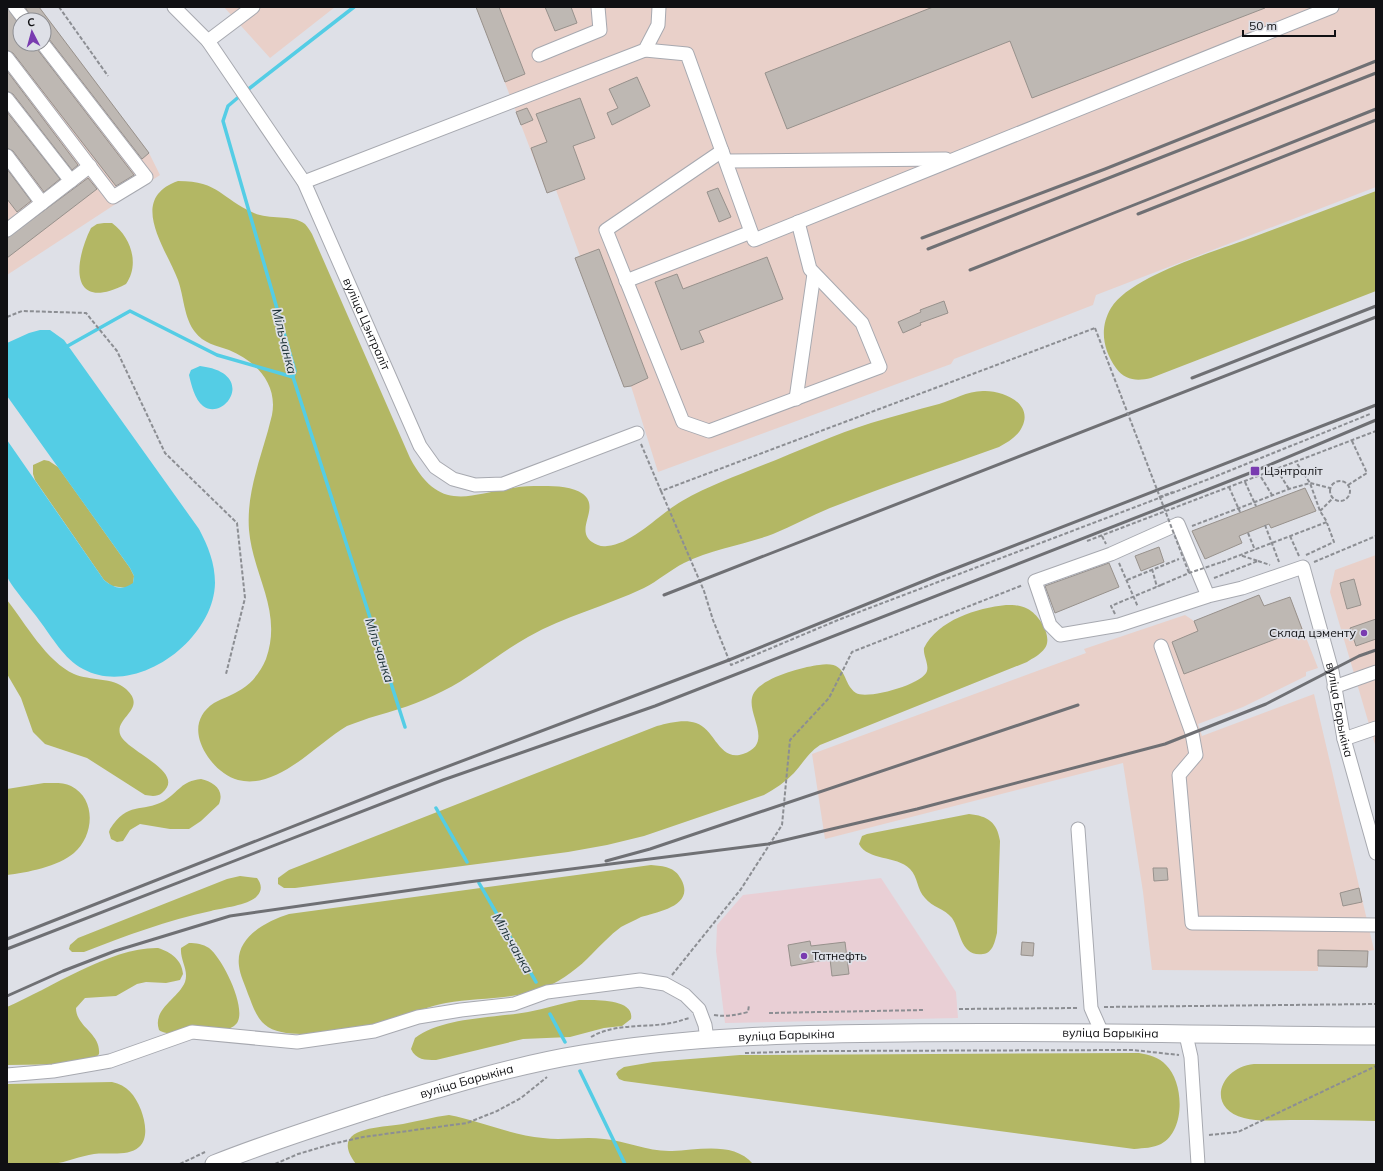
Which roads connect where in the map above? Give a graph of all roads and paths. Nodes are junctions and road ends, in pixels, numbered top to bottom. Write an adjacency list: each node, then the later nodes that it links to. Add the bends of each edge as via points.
1 (59, 7): 12 (path)
2 (174, 7): 7 (street, вуліца Цэнтраліт)
3 (253, 7): 7 (street)
4 (598, 7): 10 (street, via 600,30)
5 (659, 7): 8 (street, via 658,25)
6 (1332, 7): 16 (street)
7 (208, 41): 19 (street, вуліца Цэнтраліт)
8 (645, 50): 15 (street, via 687,54); 19 (street)
9 (49, 52): 17 (street, via 146,177 113,197)
10 (540, 55)
11 (7, 58): 17 (street)
12 (108, 76)
13 (7, 99): 18 (street)
14 (7, 156): 20 (street)
15 (724, 156): 16 (street); 23 (street); 25 (street, via 606,230)
16 (954, 159): 21 (street)
17 (90, 166): 18 (street)
18 (71, 181): 20 (street)
19 (304, 182): 30 (street, вуліца Цэнтраліт, via 420,446 435,467 453,478 475,485 503,484)
20 (42, 203): 22 (street)
21 (798, 222): 23 (street, via 754,240); 24 (street, via 810,269)
22 (9, 223)
23 (751, 232): 25 (street)
24 (814, 274): 27 (street); 27 (street, via 862,323 880,367)
25 (626, 281): 27 (street, via 683,422 709,430)
26 (7, 317): 79 (path, via 22,311 86,313 117,351 165,453 236,523 245,598)
27 (796, 400)
28 (1370, 414): 35 (path)
29 (1376, 431): 31 (path)
30 (637, 433): 42 (path)
31 (1352, 441): 32 (path); 38 (path, via 1367,473)
32 (1296, 462): 33 (path); 37 (path)
33 (1277, 470): 34 (path); 41 (path)
34 (1261, 477): 36 (path); 43 (path)
35 (1210, 479): 42 (path, via 838,620 731,665 712,620 704,591); 44 (path)
36 (1245, 482): 39 (path); 46 (path)
37 (1310, 483): 40 (path); 41 (path); 49 (path)
38 (1348, 485): 40 (path, via 1343,481 1337,481); 45 (path, via 1349,494 1345,499)
39 (1229, 487): 48 (path); 55 (path)
40 (1330, 488): 45 (path)
41 (1289, 489): 43 (path)
42 (661, 491): 44 (path, bridge, via 1095,328)
43 (1272, 495): 46 (path)
44 (1159, 497): 68 (path, bridge)
45 (1333, 498): 49 (path)
46 (1255, 502): 47 (path); 48 (path)
47 (1256, 506)
48 (1238, 508): 50 (path); 53 (path)
49 (1320, 511): 51 (path)
50 (1240, 512)
51 (1327, 522): 56 (path); 65 (path, via 1334,542)
52 (1265, 525): 59 (path)
53 (1187, 528)
54 (1248, 533): 60 (path)
55 (1102, 536): 58 (path); 61 (path)
56 (1290, 536): 59 (path); 65 (path)
57 (1376, 536): 65 (path)
58 (1087, 541)
59 (1272, 543): 60 (path); 64 (path, via 1280,564 1274,566)
60 (1255, 550): 63 (path)
61 (1111, 554): 62 (street, via 1178,524); 70 (path, via 1117,558); 72 (street)
62 (1191, 554): 67 (path); 75 (street)
63 (1240, 555): 64 (path); 68 (path, bridge)
64 (1258, 561): 71 (path)
65 (1299, 561): 75 (street, via 1242,588); 80 (street, вуліца Барыкіна, via 1332,671)
66 (1203, 566): 69 (path)
67 (1152, 569): 70 (path); 74 (path)
68 (1189, 573): 73 (path, bridge)
69 (1206, 573)
70 (1127, 580): 76 (path, via 1141,614)
71 (1209, 580)
72 (1035, 581): 76 (street, via 1050,625 1060,635 1119,625); 86 (path, via 852,652 829,698 790,740 782,825 741,889)
73 (1161, 586)
74 (1157, 587)
75 (1208, 596): 76 (street)
76 (1140, 618)
77 (1161, 646): 85 (street, via 1192,733 1196,755 1179,775 1192,923)
78 (1376, 672): 80 (street)
79 (226, 674)
80 (1334, 687): 82 (street, вуліца Барыкіна)
81 (1376, 728): 82 (street)
82 (1344, 739): 84 (street, вуліца Барыкіна)
83 (1078, 829): 89 (street)
84 (1376, 853)
85 (1376, 925)
86 (665, 984): 93 (street, via 685,995); 102 (street, via 640,980 547,992 514,1004 418,1017 374,1031 297,1042 192,1032 110,1061 53,1071)
87 (1376, 1004): 89 (path)
88 (749, 1005): 93 (path, via 748,1012 738,1015)
89 (1091, 1008): 90 (path); 94 (street)
90 (959, 1009)
91 (926, 1010): 92 (path)
92 (769, 1013)
93 (701, 1016): 97 (path, via 672,1023 600,1032); 98 (street)
94 (1102, 1033): 95 (main road, вуліца Барыкіна); 98 (main road, вуліца Барыкіна, via 797,1034)
95 (1186, 1035): 96 (main road, вуліца Барыкіна); 100 (street)
96 (1376, 1036)
97 (586, 1039)
98 (707, 1039): 105 (main road, вуліца Барыкіна, via 586,1053 488,1076 344,1118)
99 (741, 1053): 100 (path, via 1133,1050)
100 (1190, 1057): 104 (street)
101 (1376, 1066): 104 (path, via 1238,1132)
102 (7, 1075)
103 (551, 1075): 106 (path, via 521,1098 467,1123 363,1137 298,1154)
104 (1196, 1136): 107 (street)
105 (214, 1164)
106 (275, 1164)
107 (1198, 1164)

